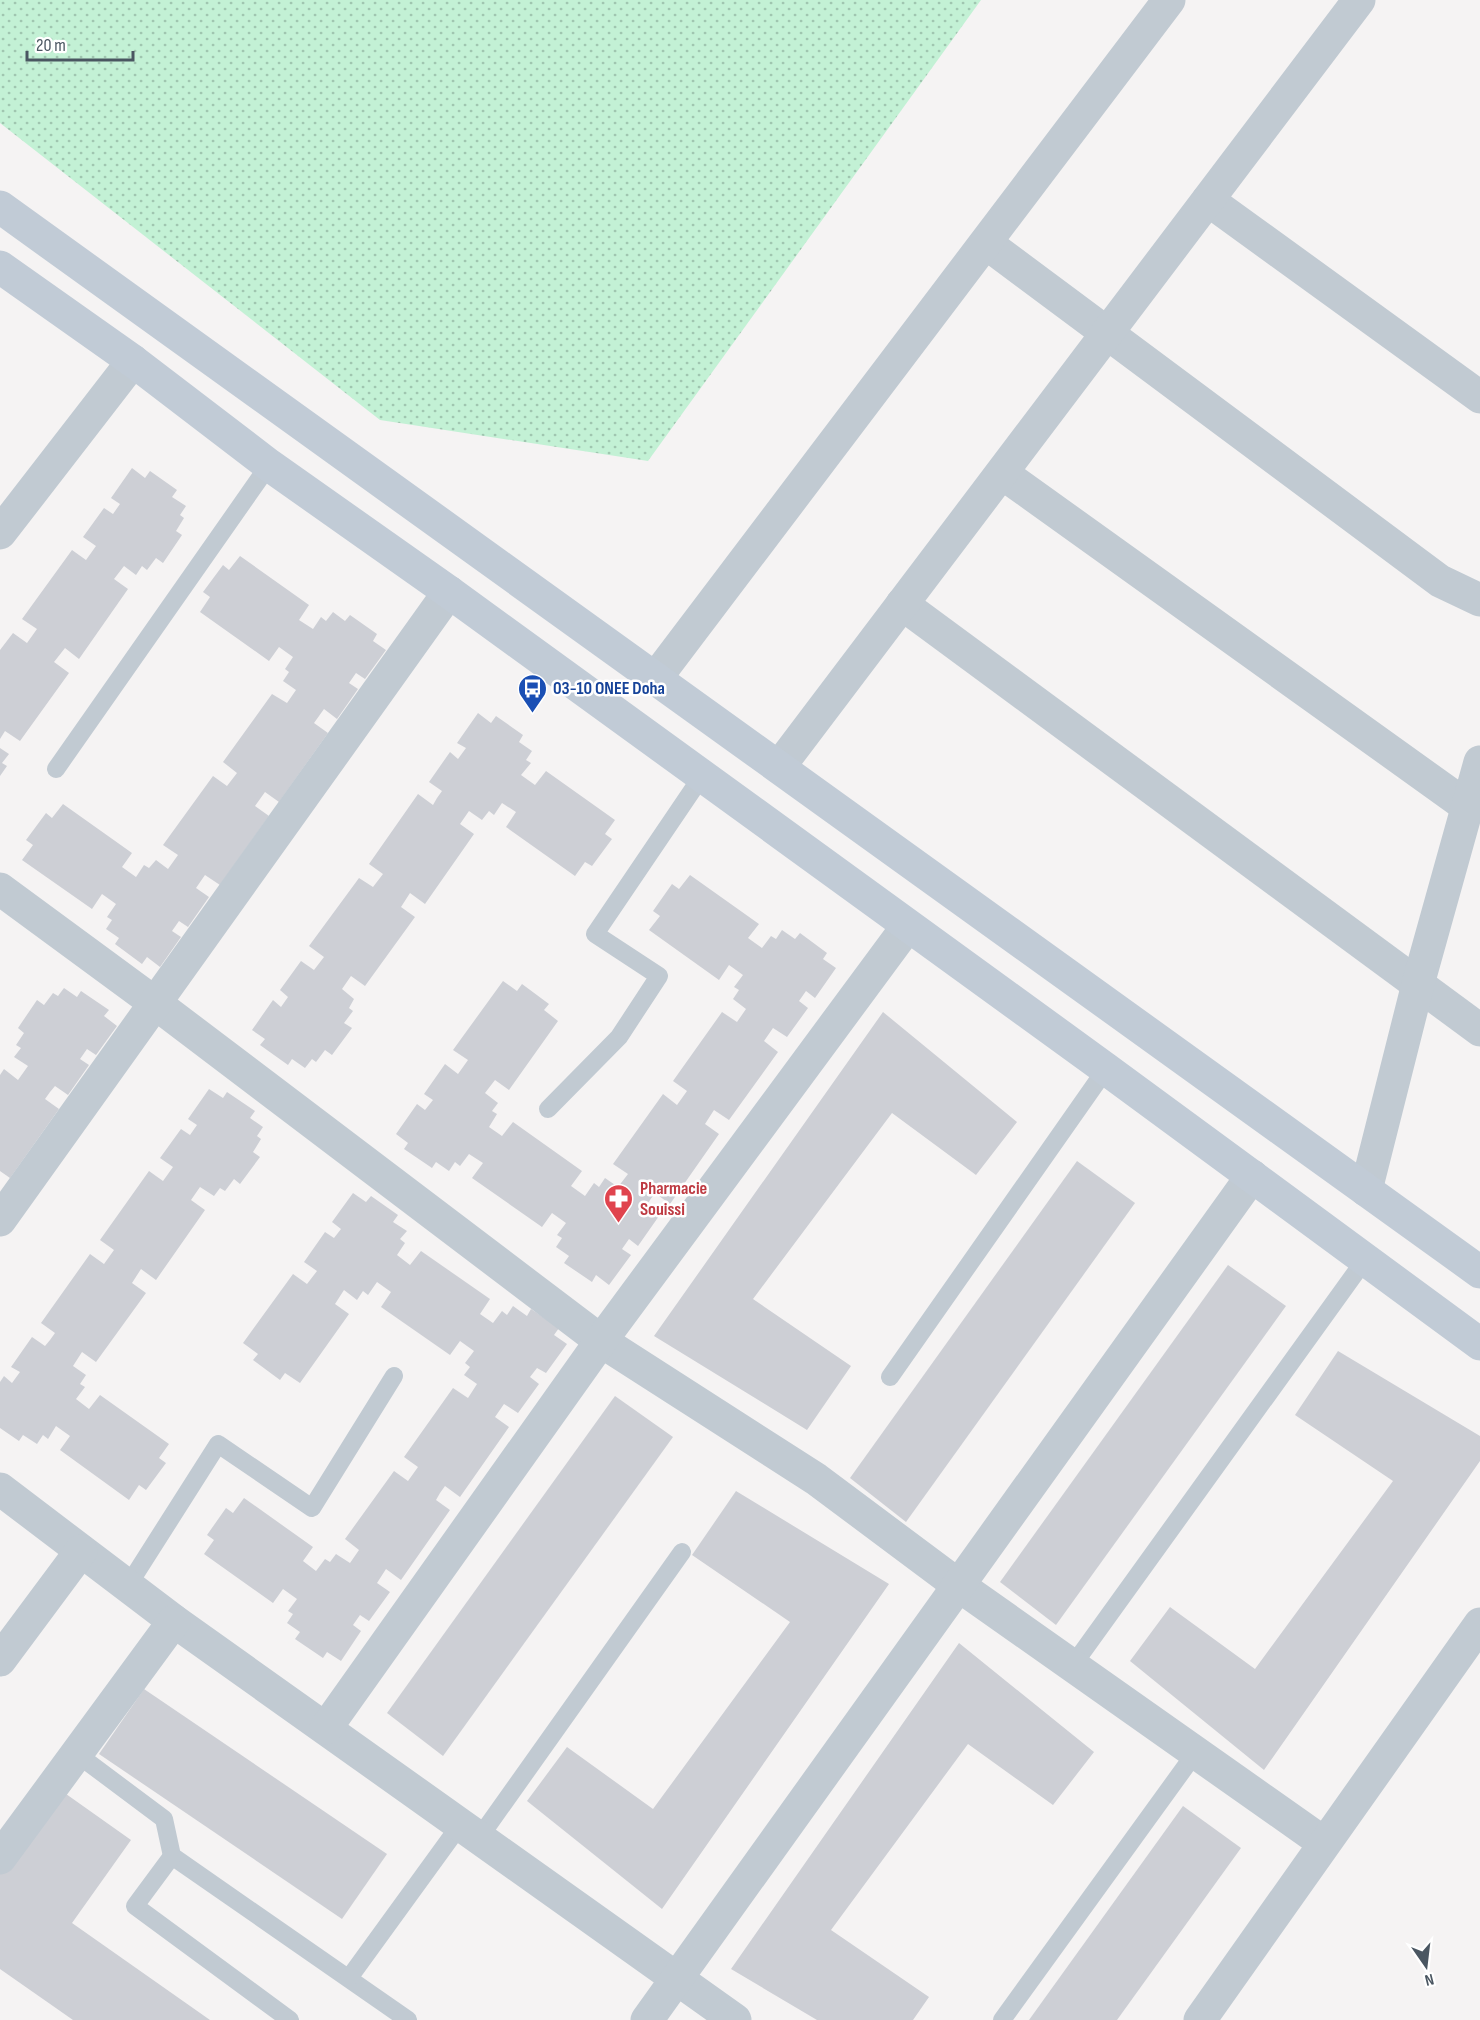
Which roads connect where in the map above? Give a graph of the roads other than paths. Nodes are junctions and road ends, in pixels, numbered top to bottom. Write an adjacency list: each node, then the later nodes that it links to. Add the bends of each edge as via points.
1 (1169, 0): 5 (street)
2 (1359, 0): 3 (street)
3 (1208, 200): 7 (street); 9 (street)
4 (0, 207): 16 (street)
5 (986, 243): 7 (street); 16 (street)
6 (0, 267): 8 (street)
7 (1107, 333): 11 (street); 14 (street, via 1440,581)
8 (133, 361): 10 (street); 12 (street)
9 (1480, 397)
10 (269, 465): 13 (street); 19 (lane)
11 (1002, 473): 15 (street); 21 (street)
12 (0, 533)
13 (449, 592): 20 (street); 25 (street)
14 (1480, 600)
15 (902, 604): 18 (street); 24 (street)
16 (655, 679): 18 (street)
17 (1480, 762): 21 (street)
18 (779, 767): 30 (street)
19 (56, 769)
20 (702, 776): 23 (street); 28 (lane, via 595,934 659,976 619,1037)
21 (1468, 807): 24 (street)
22 (0, 889): 25 (street)
23 (907, 927): 27 (street); 34 (street)
24 (1418, 984): 26 (street); 30 (street)
25 (156, 1003): 31 (street); 34 (street)
26 (1480, 1030)
27 (1106, 1069): 29 (street); 37 (lane)
28 (548, 1109)
29 (1252, 1176): 32 (street); 42 (street)
30 (1366, 1190): 33 (street)
31 (0, 1220)
32 (1364, 1261): 35 (street); 46 (lane)
33 (1480, 1272)
34 (602, 1341): 42 (street, via 816,1479); 47 (street)
35 (1480, 1344)
36 (394, 1376): 41 (lane, via 312,1508 219,1444)
37 (890, 1377)
38 (0, 1489): 39 (street)
39 (81, 1551): 41 (street); 45 (street)
40 (682, 1552): 50 (lane)
41 (129, 1584): 43 (street)
42 (958, 1585): 46 (street); 54 (street)
43 (174, 1621): 47 (street); 49 (street)
44 (1480, 1624): 51 (street)
45 (0, 1660)
46 (1073, 1665): 48 (street)
47 (326, 1728): 50 (street)
48 (1196, 1752): 51 (street); 60 (lane)
49 (77, 1754): 52 (lane, via 164,1819); 53 (street)
50 (469, 1832): 54 (street); 55 (lane)
51 (1324, 1843): 61 (street)
52 (172, 1856): 55 (lane); 56 (lane, via 135,1906)
53 (0, 1858)
54 (676, 1977): 58 (street); 59 (street)
55 (349, 1978): 57 (lane)
56 (290, 2020)
57 (408, 2020)
58 (647, 2020)
59 (735, 2020)
60 (1002, 2020)
61 (1200, 2020)

